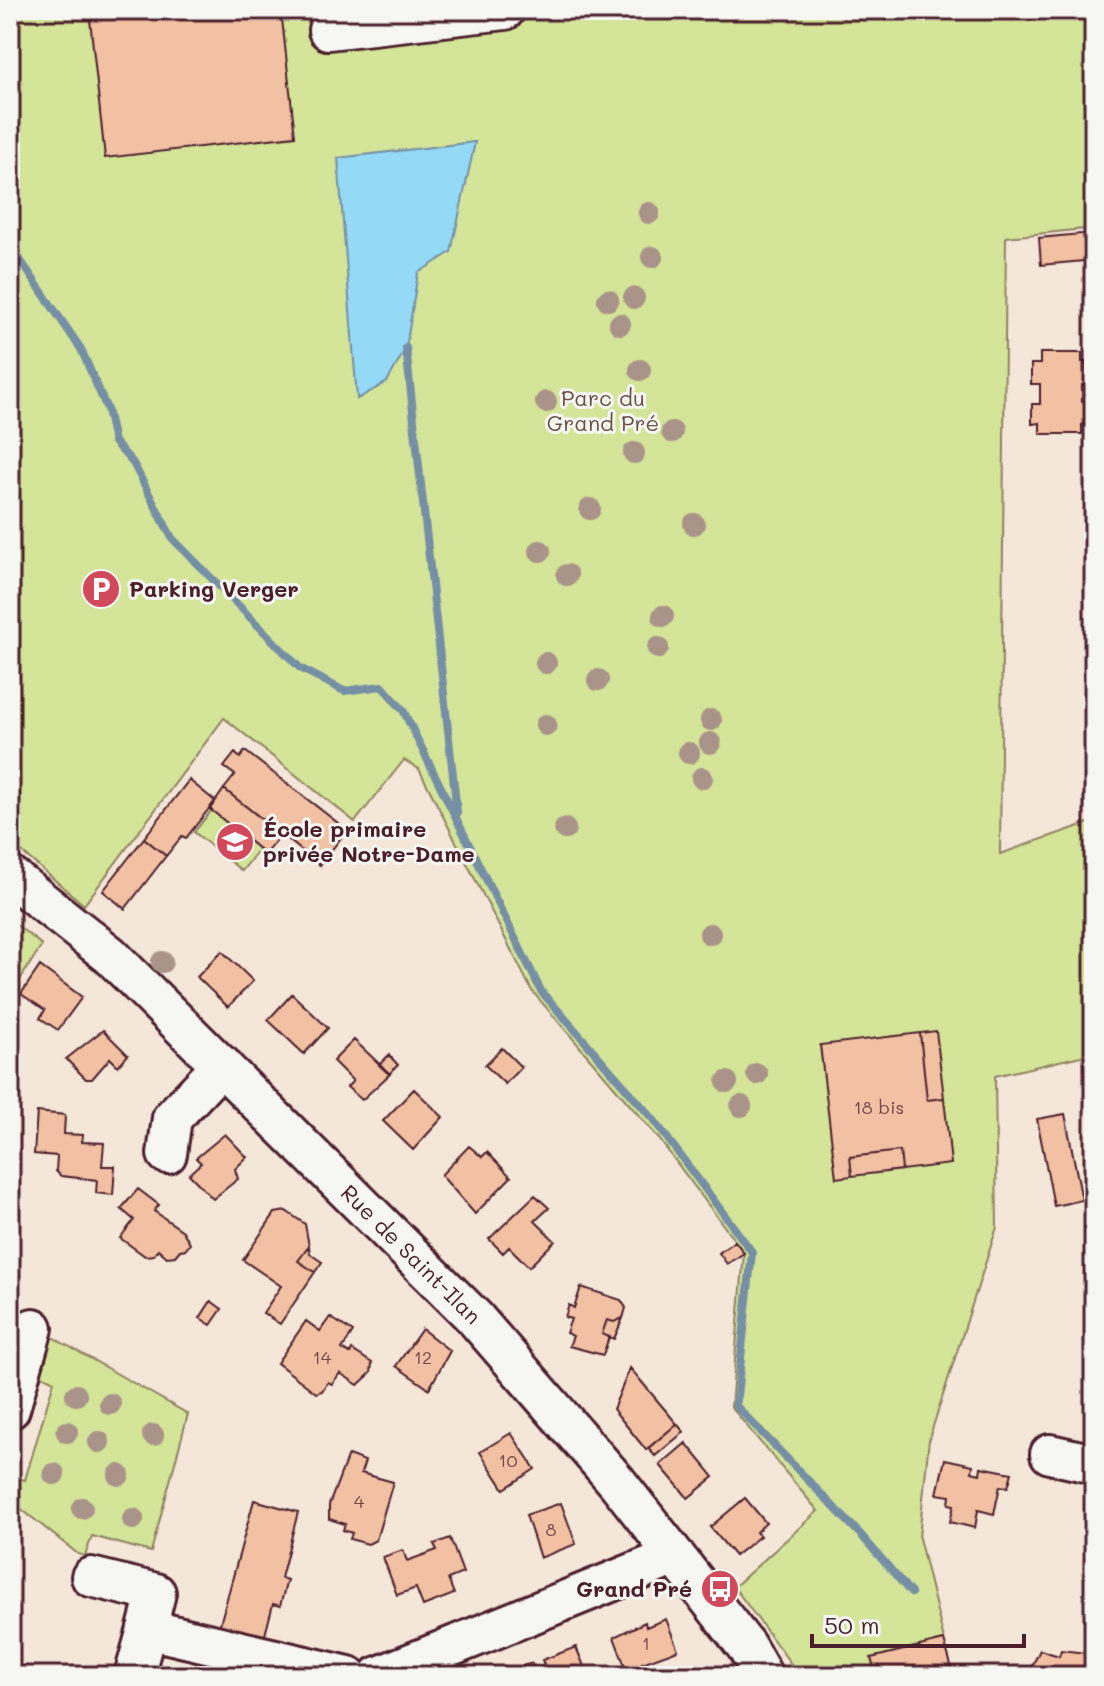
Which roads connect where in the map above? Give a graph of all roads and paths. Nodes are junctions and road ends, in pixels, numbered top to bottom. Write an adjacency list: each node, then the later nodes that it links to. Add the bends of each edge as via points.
1 (505, 10): 2 (street)
2 (328, 30)
3 (10, 876): 4 (street, Rue de Saint-Ilan, via 110,955)
4 (222, 1065): 5 (street); 10 (street, Rue de Saint-Ilan, via 474,1317)
5 (161, 1129)
6 (33, 1328): 7 (street)
7 (10, 1409)
8 (1050, 1454): 9 (street)
9 (1094, 1464)
10 (675, 1556): 15 (street); 16 (street, Rue de Saint-Ilan, via 746,1646)
11 (91, 1577): 12 (street, via 156,1593)
12 (147, 1629): 13 (street); 14 (street)
13 (134, 1676)
14 (348, 1676)
15 (379, 1676)
16 (763, 1676)

